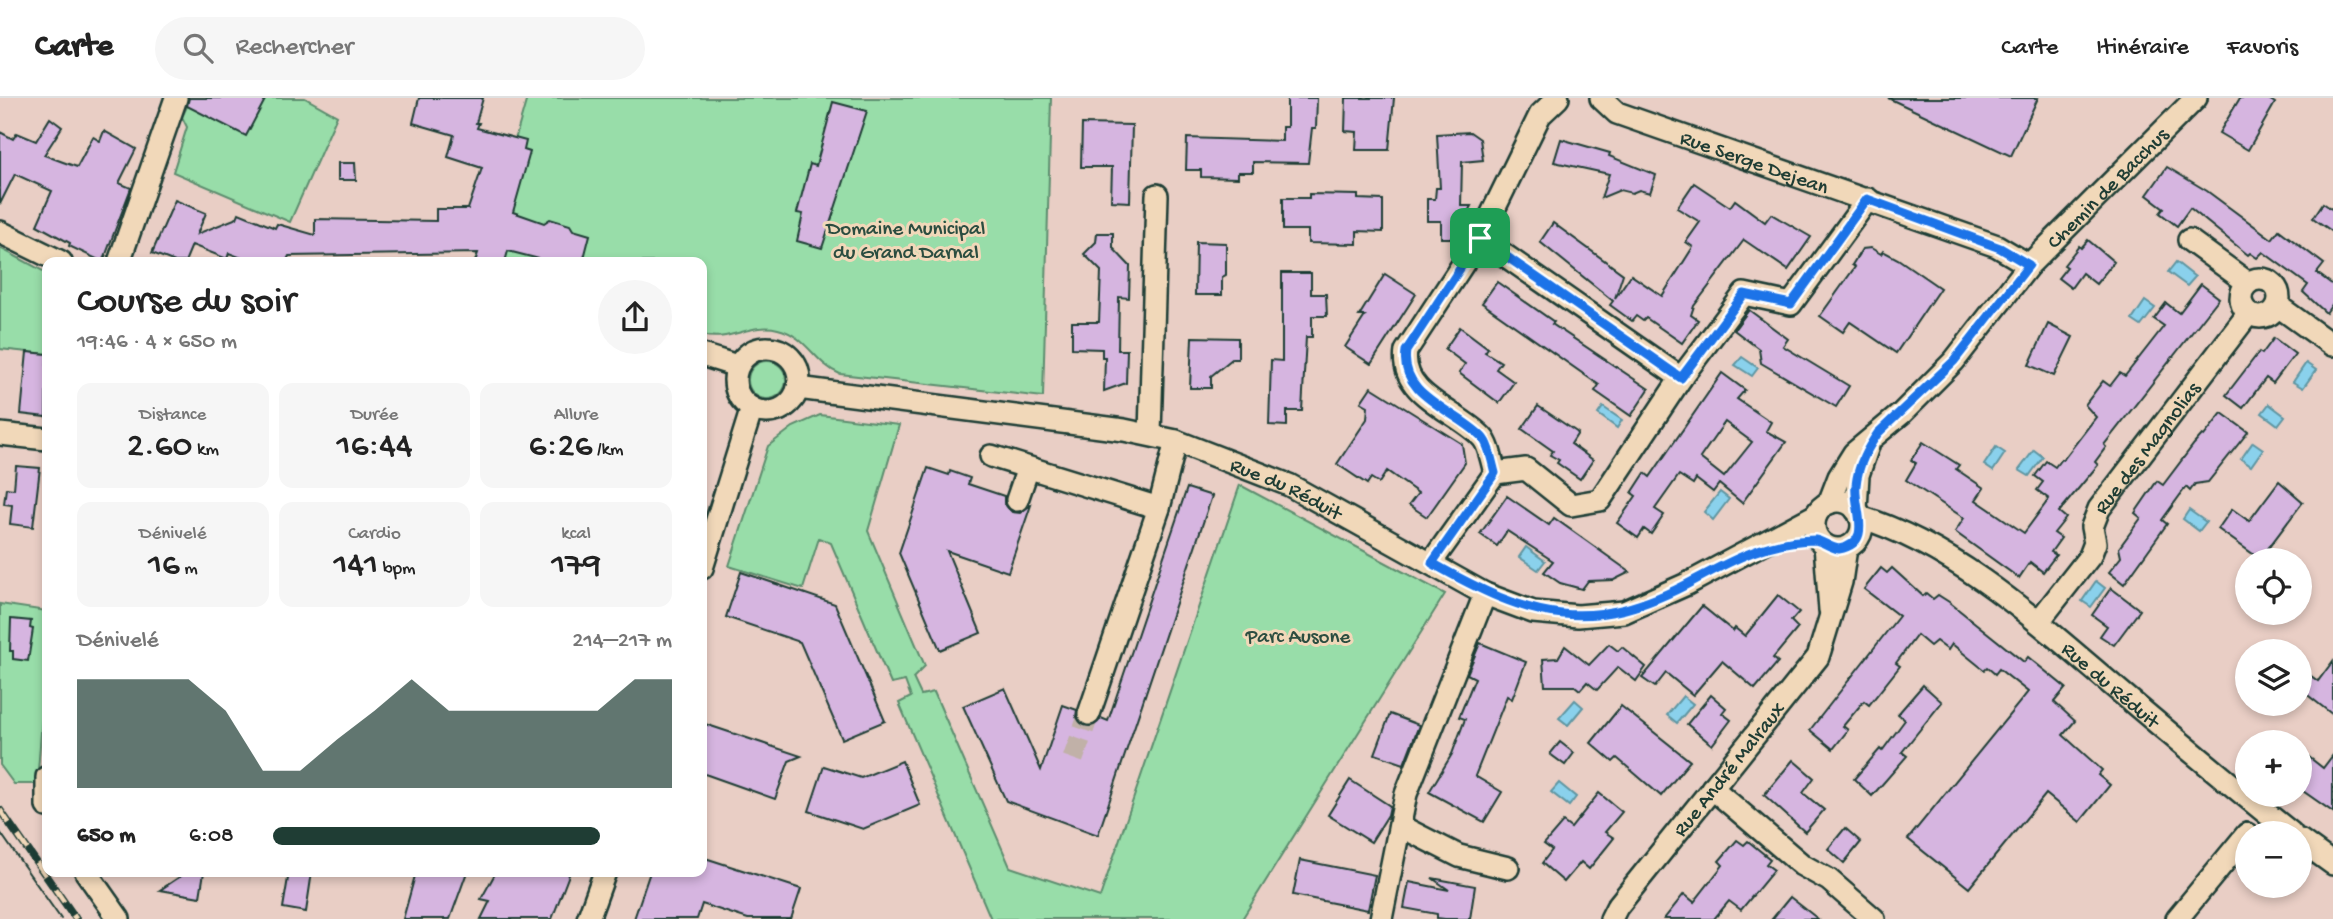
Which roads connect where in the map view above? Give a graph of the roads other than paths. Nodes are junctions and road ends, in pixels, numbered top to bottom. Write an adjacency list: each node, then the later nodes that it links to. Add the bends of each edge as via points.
1 (176, 98): 11 (street)
2 (1558, 98): 8 (street, via 1540,115)
3 (1601, 98): 6 (street, Rue Serge Dejean, via 1617,113)
4 (2196, 98): 12 (street, Chemin de Bacchus)
5 (1157, 195): 24 (street)
6 (1867, 199): 12 (street, Rue Serge Dejean, via 2000,248); 19 (street, via 1791,304 1744,294)
7 (0, 232): 10 (street)
8 (1480, 238): 19 (street); 29 (street, via 1406,351 1404,366 1412,384 1484,438)
9 (2189, 240): 13 (street)
10 (51, 257)
11 (121, 257)
12 (2029, 265): 22 (street, Chemin de Bacchus, via 1954,361)
13 (2248, 283): 14 (street, via 2270,281 2279,295); 15 (street, via 2242,298)
14 (2277, 306): 15 (street, via 2265,316); 16 (street)
15 (2249, 313): 40 (street, Rue des Magnolias, via 2099,509 2090,555)
16 (2332, 345)
17 (707, 357): 18 (street)
18 (737, 366): 20 (street, via 750,351 779,349 793,361); 21 (street, via 738,395)
19 (1681, 378): 29 (street, via 1600,500 1571,505 1526,469)
20 (798, 388): 21 (street, via 780,409); 24 (street, Rue du Réduit)
21 (752, 408): 36 (street)
22 (1878, 433): 32 (street, Chemin de Bacchus, via 1854,453); 33 (street, Chemin de Bacchus, via 1860,467)
23 (0, 434): 25 (street)
24 (1150, 434): 26 (street, Rue du Réduit)
25 (42, 438)
26 (1176, 441): 31 (street); 38 (street, Rue du Réduit, via 1289,485)
27 (991, 456): 28 (street)
28 (1028, 468): 30 (street); 31 (street)
29 (1495, 473): 38 (street)
30 (1017, 500)
31 (1159, 509): 41 (street)
32 (1823, 509): 33 (street, via 1844,502); 34 (street, via 1814,528); 37 (street, Rue du Réduit)
33 (1858, 513): 34 (street, via 1862,524); 35 (street, Rue du Réduit)
34 (1837, 543): 35 (street, Rue du Réduit, via 1890,539); 37 (street, Rue du Réduit, via 1786,542); 42 (street, Rue André Malraux, via 1825,581 1830,612 1818,657)
35 (1924, 546): 40 (street, Rue du Réduit, via 1981,578)
36 (707, 552)
37 (1745, 553): 39 (street, Rue du Réduit, via 1624,612 1578,616 1533,612)
38 (1432, 563): 39 (street, Rue du Réduit)
39 (1485, 594): 46 (street, via 1406,794)
40 (2039, 621): 43 (street, Rue du Réduit)
41 (1089, 714)
42 (1712, 788): 56 (street, Rue André Malraux); 57 (street)
43 (2264, 811): 44 (street); 45 (street, Rue du Réduit)
44 (2256, 821)
45 (2276, 821)
46 (1400, 826): 50 (street, via 1459,856); 55 (street)
47 (2235, 848): 58 (street)
48 (2312, 849): 49 (street)
49 (2333, 864)
50 (1508, 868)
51 (90, 877): 53 (street)
52 (603, 877): 54 (street)
53 (119, 919)
54 (588, 919)
55 (1381, 919)
56 (1611, 919)
57 (1874, 919)
58 (2177, 919)

